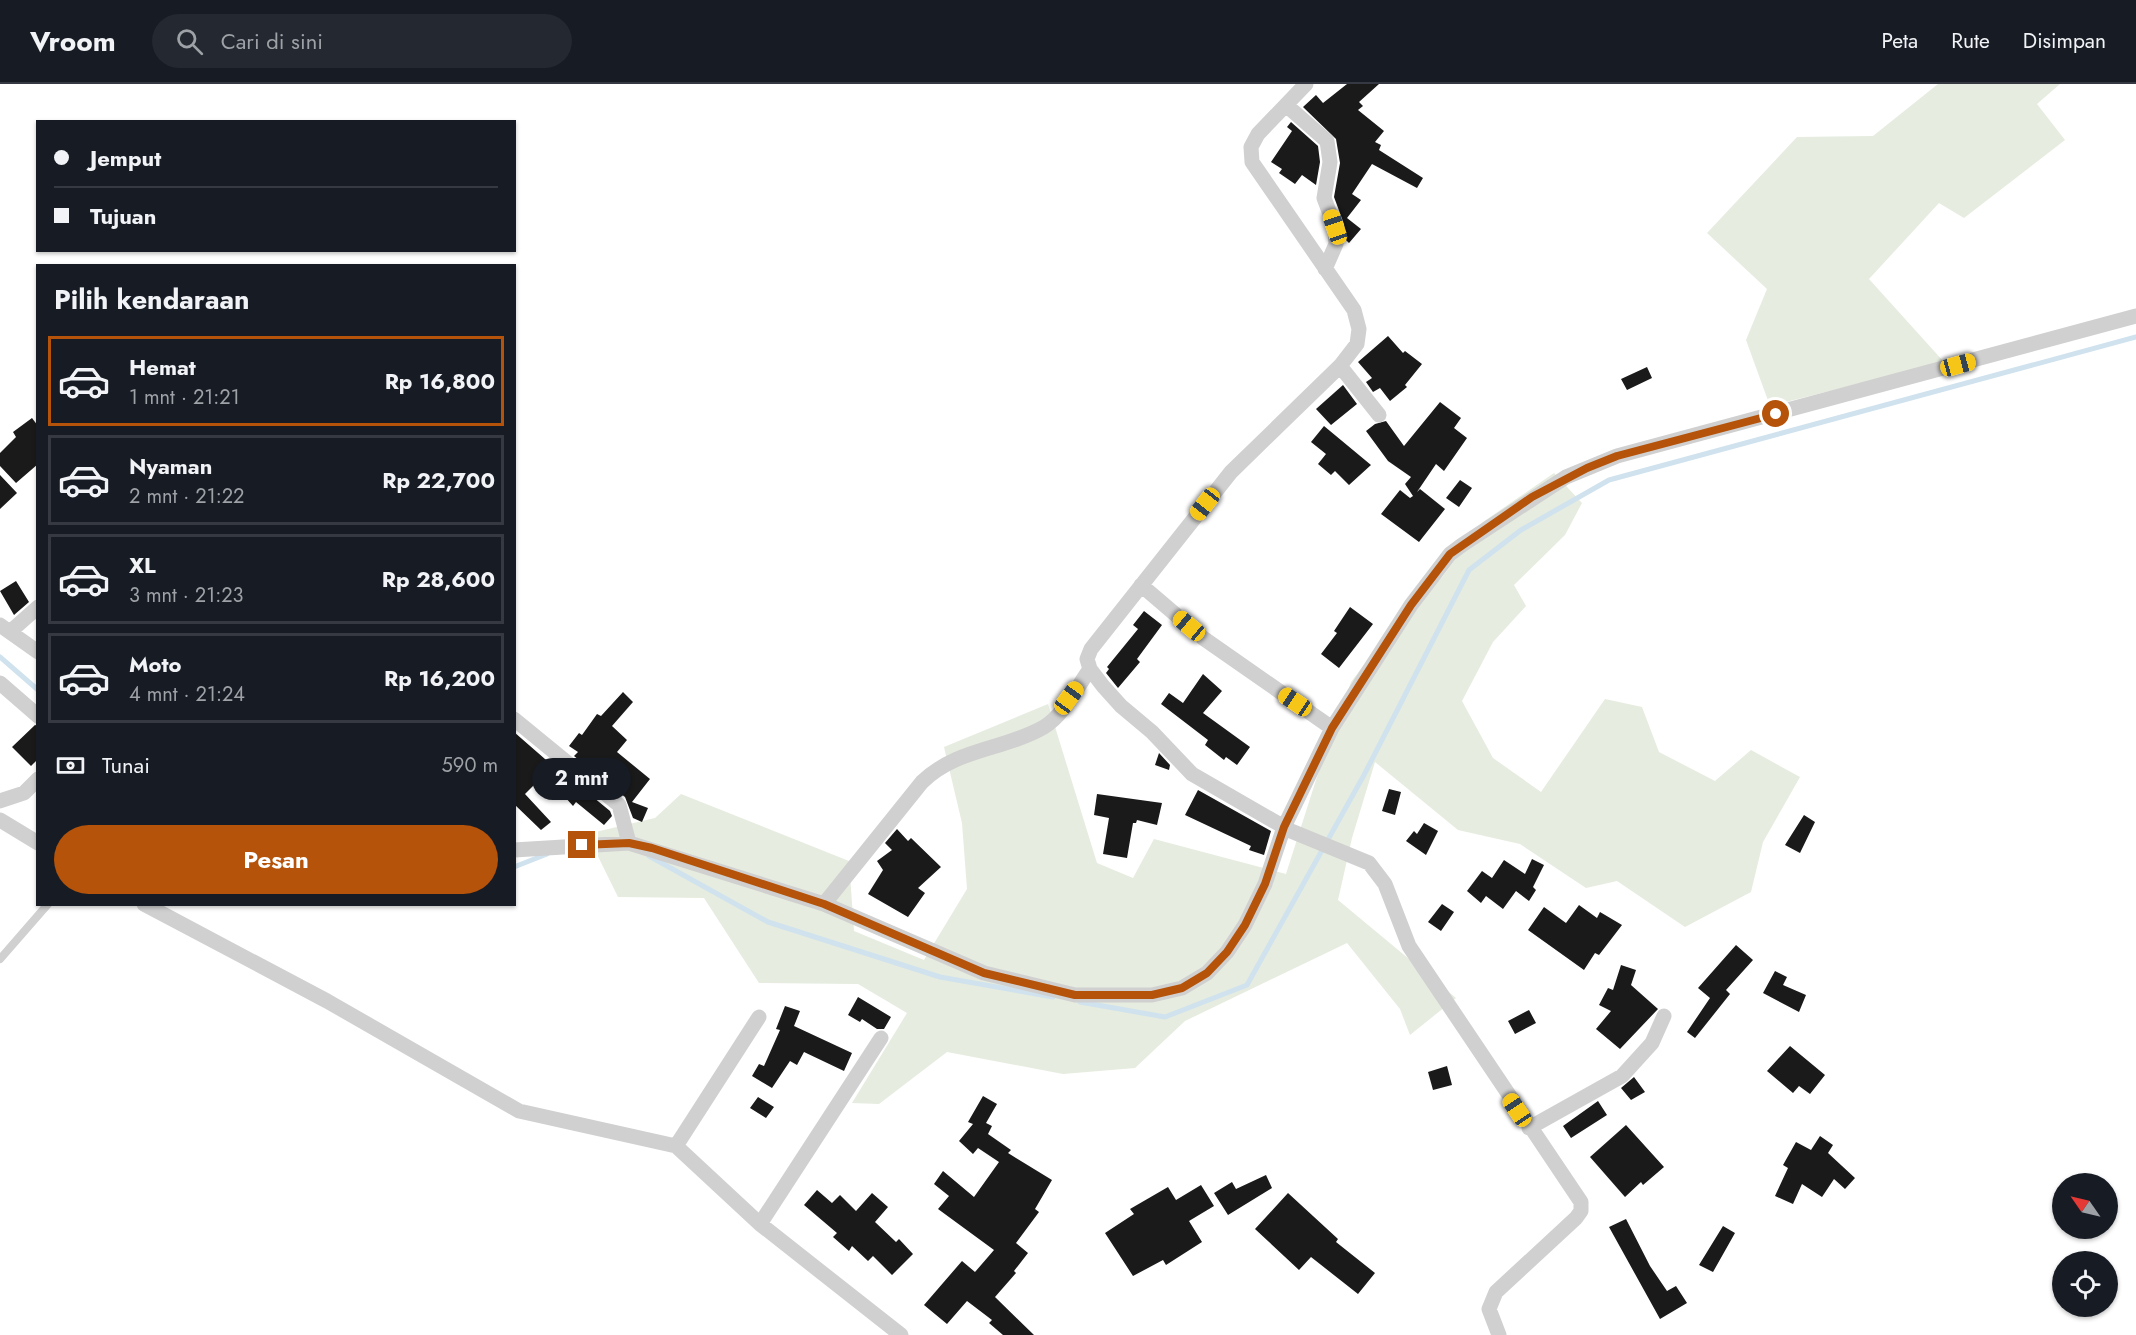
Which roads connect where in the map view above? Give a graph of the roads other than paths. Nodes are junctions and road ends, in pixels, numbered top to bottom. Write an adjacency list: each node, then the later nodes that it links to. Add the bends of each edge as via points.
1 (1306, 84): 2 (street)
2 (1286, 105): 3 (street, via 1328,141 1330,162 1324,198 1335,227 1336,244); 3 (street, via 1258,134 1251,147 1252,162)
3 (1325, 269): 5 (street, via 1358,321 1357,344)
4 (2136, 316): 15 (street, via 1617,456 1566,477 1450,554 1411,605)
5 (1340, 366): 6 (street); 7 (street, via 1231,472)
6 (1379, 414)
7 (1141, 585): 11 (street, via 1091,649 1087,658); 15 (street, via 1203,638)
8 (36, 607): 9 (street)
9 (5, 628): 10 (street)
10 (36, 651)
11 (1090, 669): 19 (street, via 1121,706 1192,774); 23 (street, via 1059,713 1044,726 936,768)
12 (0, 683): 13 (street)
13 (36, 714)
14 (516, 721): 21 (street, via 619,805)
15 (1332, 728): 19 (street)
16 (36, 781): 17 (street, via 24,793)
17 (0, 801)
18 (0, 820): 20 (street)
19 (1287, 829): 23 (street, via 1245,925 1227,952 1207,973 1182,988 1152,995 1075,995 984,973); 30 (street, via 1369,863 1385,884 1408,946)
20 (36, 842)
21 (629, 843): 22 (street); 23 (street)
22 (516, 850)
23 (824, 904)
24 (46, 906): 26 (lane)
25 (148, 906): 31 (street, via 327,1001 519,1111)
26 (0, 959)
27 (1664, 1016): 30 (street, via 1652,1043 1622,1076)
28 (759, 1017): 31 (street)
29 (881, 1038): 32 (street)
30 (1529, 1128): 34 (street, via 1581,1202 1581,1211 1496,1292 1489,1309)
31 (676, 1146): 32 (street)
32 (760, 1224): 33 (street)
33 (901, 1335)
34 (1499, 1335)

